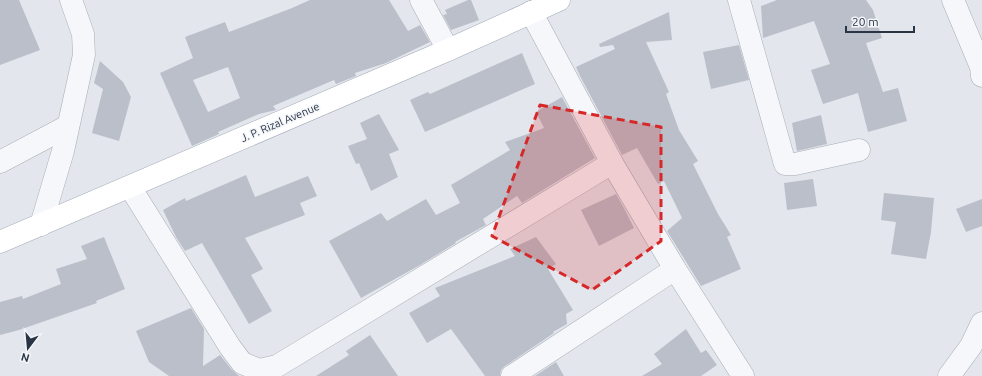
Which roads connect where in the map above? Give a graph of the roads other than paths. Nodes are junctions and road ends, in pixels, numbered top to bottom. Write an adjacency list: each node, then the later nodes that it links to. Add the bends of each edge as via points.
1 (71, 0): 9 (street, via 83,34 84,55)
2 (420, 0): 7 (street)
3 (559, 0): 6 (main road, J. P. Rizal Avenue)
4 (739, 0): 10 (street, via 784,164 795,164)
5 (953, 0): 8 (street, via 981,67)
6 (531, 12): 7 (main road, J. P. Rizal Avenue); 12 (street)
7 (448, 50): 13 (main road, J. P. Rizal Avenue)
8 (982, 76)
9 (68, 126): 11 (street); 14 (street)
10 (859, 150)
11 (0, 162)
12 (612, 163): 13 (street, via 277,366 259,370 242,363 230,347); 16 (street)
13 (130, 187): 14 (main road, J. P. Rizal Avenue)
14 (41, 225): 15 (main road, J. P. Rizal Avenue)
15 (0, 242)
16 (675, 269): 18 (street); 19 (street)
17 (982, 323): 20 (street, via 971,346)
18 (512, 376)
19 (743, 376)
20 (949, 376)

